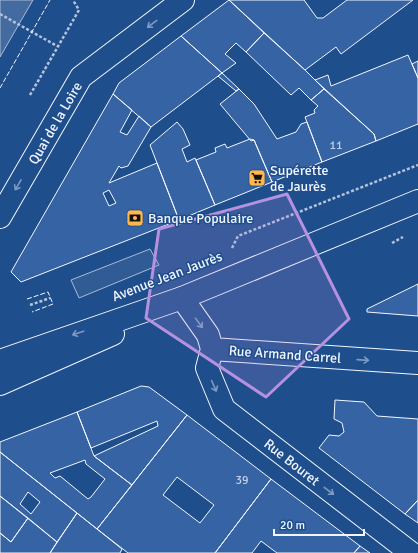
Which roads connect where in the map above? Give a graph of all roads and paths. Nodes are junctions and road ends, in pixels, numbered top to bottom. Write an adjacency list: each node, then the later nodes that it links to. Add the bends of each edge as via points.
1 (73, 0): 4 (path, via 79,10)
2 (183, 0): 8 (street, Quai de la Loire, one-way to 8, via 81,77)
3 (0, 14): 4 (path)
4 (58, 46): 5 (path)
5 (30, 95)
6 (418, 165): 9 (path, Avenue Jean Jaurès, via 238,236)
7 (418, 201): 11 (street, Avenue Jean Jaurès)
8 (0, 217)
9 (230, 252)
10 (50, 298): 12 (path)
11 (182, 298): 13 (street, Rue Armand Carrel, one-way to 13, via 208,335); 14 (street, Avenue Jean Jaurès, one-way to 14); 16 (street, Avenue Jean Jaurès, via 127,328)
12 (30, 306)
13 (212, 349): 15 (street, Rue Armand Carrel, one-way to 15); 17 (street, Rue Bouret, one-way to 17, via 207,368 224,409)
14 (0, 360)
15 (418, 363)
16 (0, 384)
17 (411, 553)

